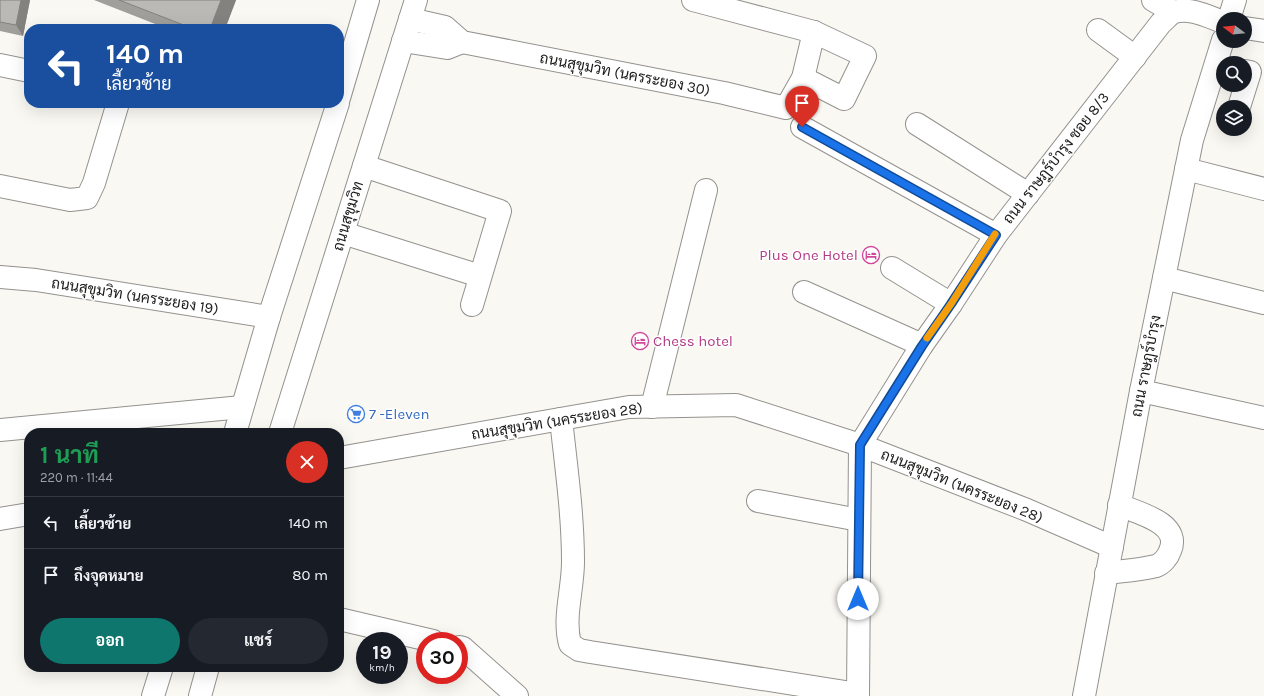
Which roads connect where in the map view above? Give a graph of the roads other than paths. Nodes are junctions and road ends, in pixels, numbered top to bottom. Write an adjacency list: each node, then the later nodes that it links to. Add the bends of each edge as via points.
1 (368, 0): 20 (street)
2 (693, 0): 12 (street)
3 (1153, 0): 6 (street)
4 (1235, 0): 7 (street)
5 (413, 9): 13 (street, ถนนสุขุมวิท); 14 (street, via 446,27)
6 (1173, 12): 8 (street, via 1198,12); 15 (street, ถนน ราษฎร์บำรุง ซอย 8/3)
7 (1231, 12)
8 (1216, 19)
9 (1252, 29): 11 (street)
10 (1098, 30): 15 (street)
11 (1264, 31)
12 (814, 32): 19 (street); 19 (street, via 864,56 844,99)
13 (403, 41): 14 (street, ถนนสุขุมวิท (นครระยอง 30), via 447,48); 25 (street, ถนนสุขุมวิท)
14 (462, 42): 19 (street, ถนนสุขุมวิท (นครระยอง 30), via 724,93 786,108)
15 (1135, 57): 30 (street, ถนน ราษฎร์บำรุง ซอย 8/3)
16 (0, 65): 17 (street)
17 (24, 70)
18 (1216, 74): 26 (street, ถนน ราษฎร์บำรุง, via 1192,140)
19 (803, 78)
20 (344, 81)
21 (116, 108): 27 (street, via 94,183 86,198 70,200)
22 (336, 108): 41 (street)
23 (917, 124): 30 (street)
24 (802, 127): 32 (street)
25 (364, 166): 31 (street, ถนนสุขุมวิท); 34 (street, via 500,210)
26 (1186, 170): 28 (street); 36 (street, ถนน ราษฎร์บำรุง)
27 (0, 186)
28 (1264, 189)
29 (706, 190): 45 (street)
30 (1028, 194): 32 (street, ถนน ราษฎร์บำรุง ซอย 8/3)
31 (343, 233): 34 (street); 49 (street, ถนนสุขุมวิท)
32 (996, 235): 39 (street, ถนน ราษฎร์บำรุง ซอย 8/3)
33 (892, 268): 39 (street)
34 (480, 276): 40 (street)
35 (0, 277): 41 (street, ถนนสุขุมวิท (นครระยอง 19), via 36,280)
36 (1164, 278): 38 (street); 43 (street, ถนน ราษฎร์บำรุง)
37 (804, 292): 42 (street)
38 (1264, 303)
39 (951, 304): 42 (street, ถนน ราษฎร์บำรุง ซอย 8/3)
40 (472, 305)
41 (269, 317): 44 (street)
42 (922, 346): 51 (street, ถนน ราษฎร์บำรุง ซอย 8/3)
43 (1141, 391): 47 (street); 54 (street, ถนน ราษฎร์บำรุง)
44 (242, 407): 48 (street); 50 (street)
45 (652, 407): 46 (street, ถนนสุขุมวิท (นครระยอง 28), via 629,407); 51 (street, ถนนสุขุมวิท (นครระยอง 28), via 736,405)
46 (561, 418): 52 (street, ถนนสุขุมวิท (นครระยอง 28)); 65 (street, via 572,534 573,563 567,626 570,644 590,652)
47 (1264, 418)
48 (236, 428)
49 (282, 428)
50 (0, 430)
51 (860, 445): 57 (street); 58 (street, ถนนสุขุมวิท (นครระยอง 28), via 1027,510)
52 (344, 457)
53 (758, 501): 57 (street)
54 (1119, 506): 58 (street, ถนน ราษฎร์บำรุง); 59 (street, via 1163,524 1173,541 1166,559 1157,566)
55 (24, 515): 56 (street)
56 (0, 519)
57 (859, 520): 65 (street)
58 (1112, 547): 59 (street, ถนน ราษฎร์บำรุง)
59 (1106, 573): 69 (street, ถนน ราษฎร์บำรุง)
60 (344, 620): 61 (street)
61 (416, 637)
62 (468, 653): 68 (street)
63 (160, 672): 66 (street)
64 (207, 672): 67 (street)
65 (858, 695)
66 (153, 696)
67 (200, 696)
68 (517, 696)
69 (1084, 696)

